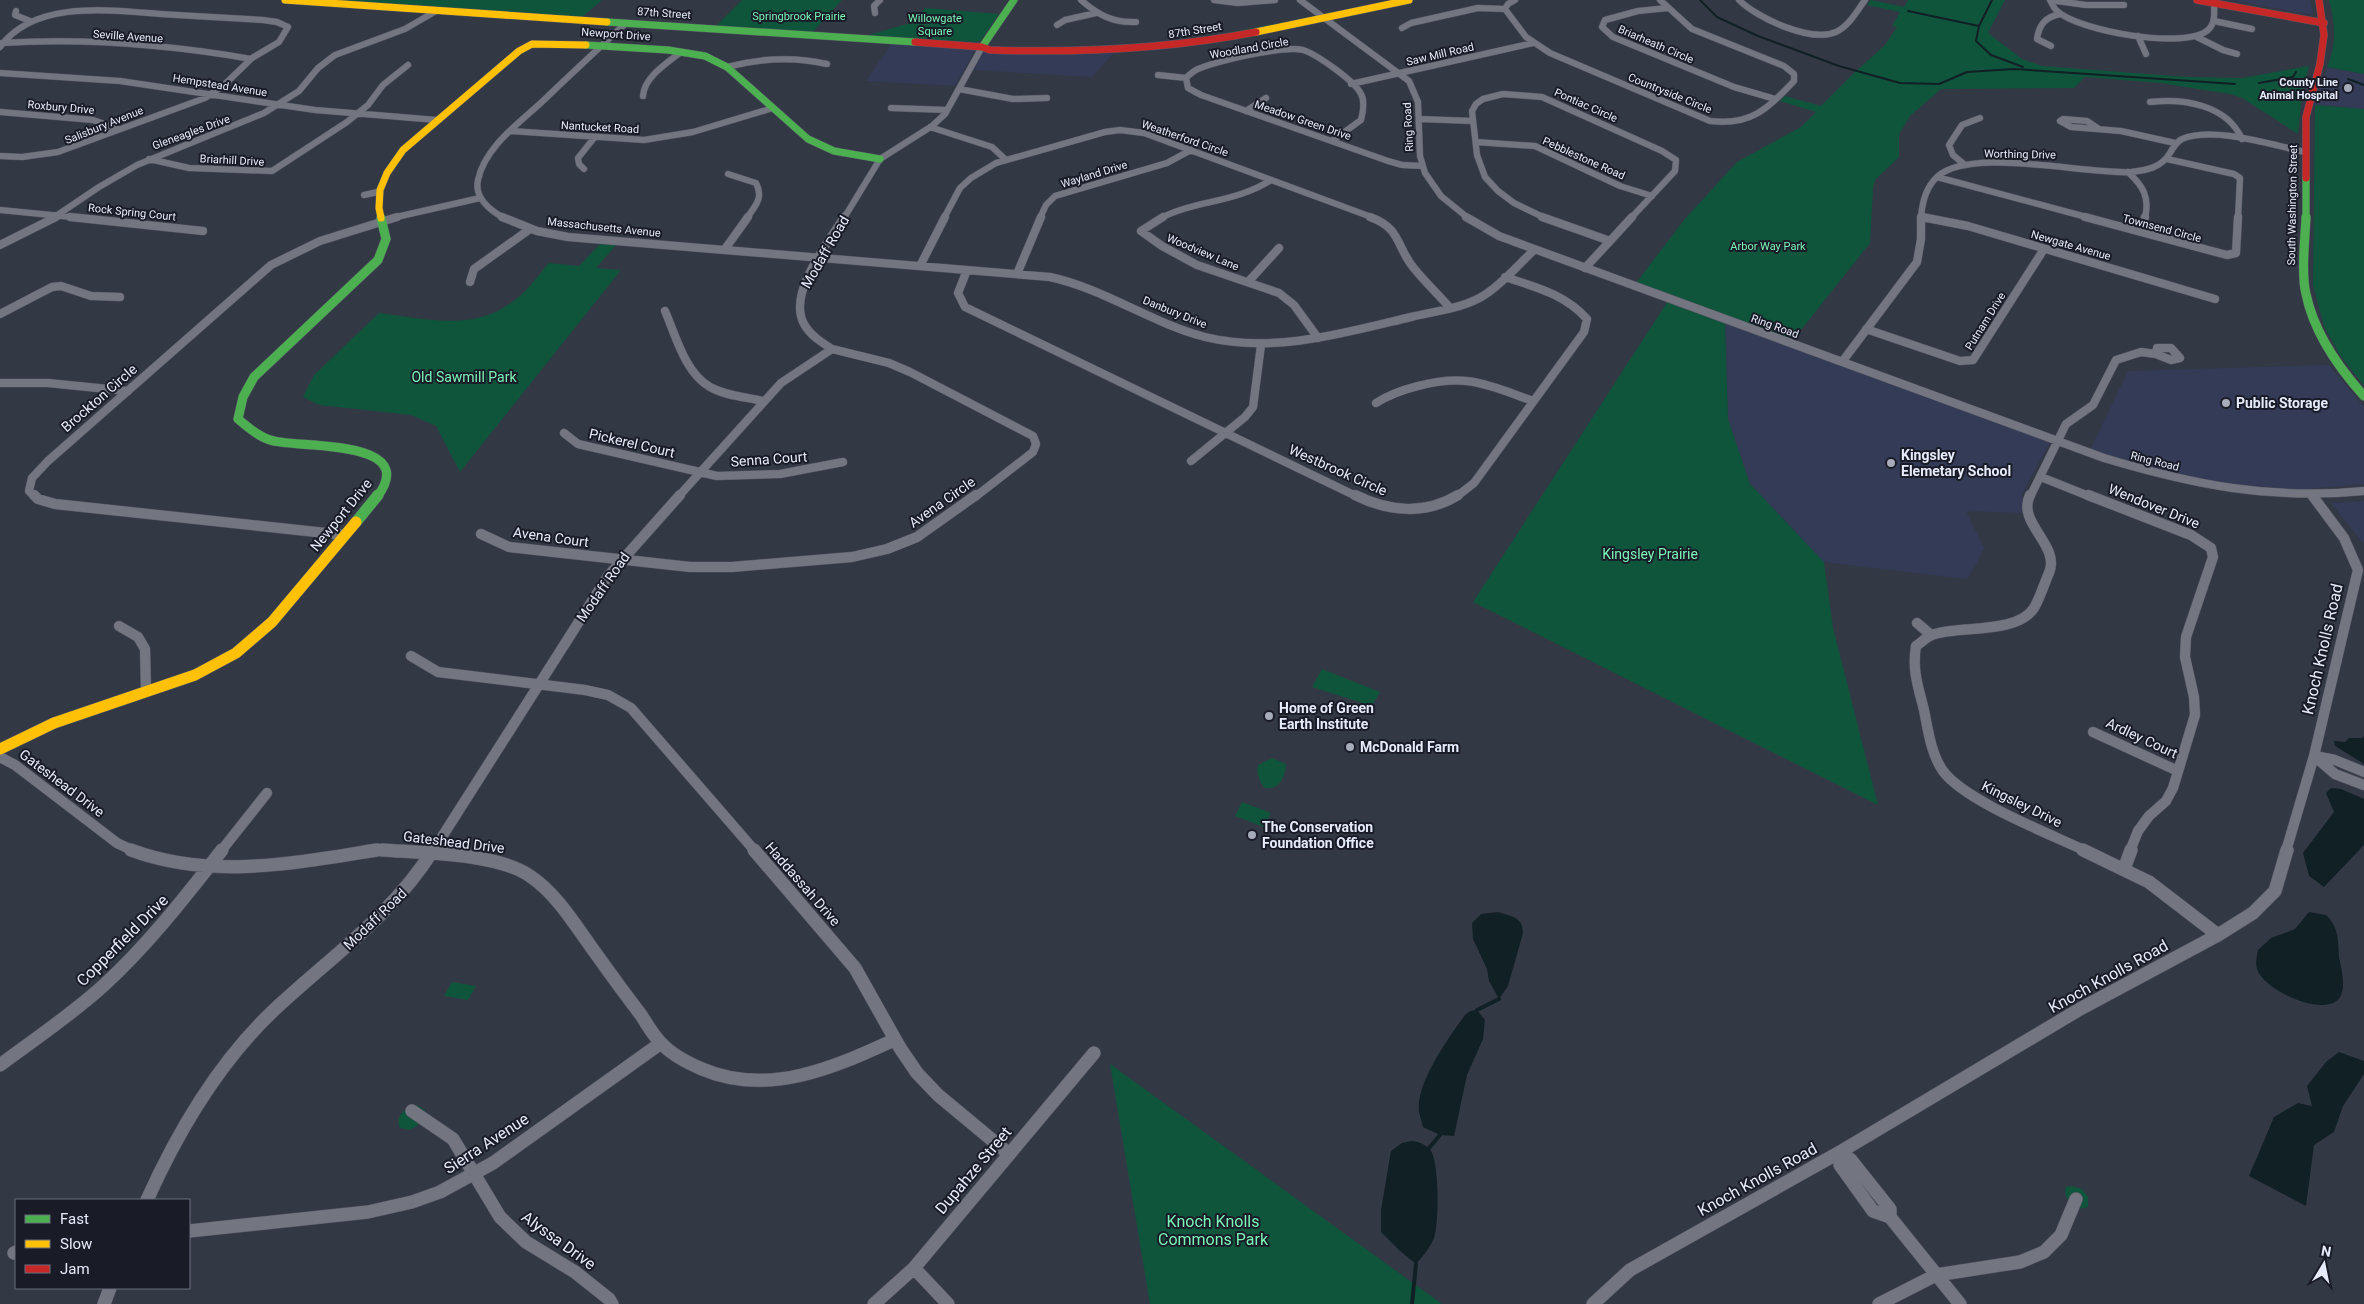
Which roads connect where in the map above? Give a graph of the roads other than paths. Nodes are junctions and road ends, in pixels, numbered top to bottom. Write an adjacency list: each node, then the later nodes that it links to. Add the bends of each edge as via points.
1 (285, 0): 22 (street, 87th Street)
2 (880, 0): 24 (street, via 874,6)
3 (1014, 0): 43 (street, Modaff Road)
4 (1081, 0): 23 (street)
5 (1214, 0): 6 (street, via 1230,5)
6 (1275, 0)
7 (1300, 0): 26 (street, Ring Road)
8 (1381, 0): 26 (street, 87th Street)
9 (1409, 0): 26 (street, 87th Street)
10 (1515, 0): 20 (street)
11 (1660, 0): 19 (street, Countryside Circle)
12 (1738, 0): 13 (street, via 1762,17 1799,30 1828,34 1846,26)
13 (1865, 0)
14 (2050, 0): 18 (street, via 2086,5); 25 (street, via 2052,8)
15 (2197, 0): 17 (street)
16 (2319, 0): 27 (street, South Washington Street)
17 (2216, 1): 27 (street); 29 (street)
18 (2124, 5)
19 (1668, 8): 61 (street, Countryside Circle, via 1692,29 1791,70 1794,81); 61 (street, Briarheath Circle, via 1610,17 1602,27 1612,37 1734,87)
20 (1505, 9): 33 (street, via 1467,10 1412,22); 39 (street, Countryside Circle)
21 (16, 11): 28 (street, via 15,16)
22 (436, 11): 31 (street, 87th Street); 36 (street, Gleneagles Drive)
23 (1096, 13): 30 (street, via 1110,20); 32 (street)
24 (875, 14)
25 (2060, 14): 37 (street, via 2100,29); 42 (street, via 2048,17 2038,29 2037,39)
26 (1321, 15): 43 (street, 87th Street, via 1199,43 1135,50 1046,53); 52 (street, Ring Road)
27 (2323, 20): 84 (street, South Washington Street, via 2324,45 2306,117)
28 (30, 21): 40 (street, via 13,30); 47 (street, Salisbury Avenue, via 61,12 95,9 263,20 288,28 284,37)
29 (2214, 21): 34 (street); 38 (street)
30 (1136, 22)
31 (626, 23): 41 (street); 43 (street, 87th Street)
32 (1056, 25)
33 (1402, 28)
34 (2252, 29)
35 (374, 31): 36 (street)
36 (385, 36): 63 (street, Gleneagles Drive, via 330,59 299,91)
37 (2138, 36): 38 (street); 45 (street)
38 (2196, 37): 46 (street)
39 (1533, 43): 52 (street, Saw Mill Road); 61 (street, Countryside Circle, via 1710,121 1731,123 1751,119)
40 (1, 45): 47 (street, Seville Avenue, via 54,40 205,51)
41 (602, 46): 44 (street, Newport Drive); 72 (street, Newport Drive, via 532,44 508,58); 77 (street)
42 (2052, 46)
43 (982, 47): 56 (street, Modaff Road)
44 (680, 52): 50 (street, Newport Drive, via 705,56); 58 (street, via 648,82 642,90)
45 (2146, 54)
46 (2237, 54)
47 (251, 59): 57 (street, Salisbury Avenue)
48 (827, 64): 50 (street, via 768,58)
49 (408, 65): 69 (street, Briarhill Drive, via 383,85)
50 (727, 67): 64 (street, Newport Drive)
51 (0, 73): 57 (street, Hempstead Avenue, via 120,81)
52 (1399, 73): 55 (street, Saw Mill Road); 71 (street, Ring Road, via 1416,90)
53 (1158, 75): 54 (street)
54 (1186, 78): 55 (street, Woodland Circle, via 1192,71 1209,66 1302,49); 67 (street, Meadow Green Drive, via 1188,88 1193,91)
55 (1352, 84): 80 (street, Woodland Circle, via 1362,94 1362,116 1356,125)
56 (959, 89): 59 (street, via 1017,100); 66 (street, Modaff Road)
57 (212, 94): 63 (street, Hempstead Avenue); 75 (street, Salisbury Avenue)
58 (643, 96)
59 (1047, 98)
60 (1266, 98): 67 (street)
61 (1775, 99)
62 (2150, 102): 79 (street, via 2189,104 2217,112 2230,120)
63 (280, 105): 69 (street, Hempstead Avenue); 86 (street, Gleneagles Drive, via 241,124)
64 (773, 108): 78 (street, Nantucket Road, via 669,137 644,140); 88 (street, Newport Drive, via 822,148)
65 (891, 108): 66 (street)
66 (947, 110): 74 (street, Modaff Road)
67 (1246, 111): 80 (street, Meadow Green Drive)
68 (0, 112): 75 (street, Roxbury Drive, via 93,120)
69 (357, 114): 72 (street, Hempstead Avenue); 86 (street, Briarhill Drive, via 272,171 189,168)
70 (1980, 118): 91 (street, via 1962,125 1949,145 1953,155)
71 (1420, 119): 73 (street); 90 (street, Ring Road)
72 (437, 120): 97 (street, Newport Drive, via 403,150)
73 (1473, 121): 81 (street); 99 (street, Pontiac Circle, via 1473,108 1490,96 1522,94 1548,99 1676,160 1675,171)
74 (930, 127): 88 (street, Modaff Road); 89 (street, via 992,147)
75 (119, 129): 85 (street, Salisbury Avenue, via 51,155 32,158)
76 (2099, 129): 76 (street, via 2087,120 2060,121 2071,127); 82 (street)
77 (511, 131): 78 (street, Nantucket Road); 100 (street, via 482,166 478,182)
78 (594, 138): 92 (street, via 578,158)
79 (2242, 139): 82 (street, via 2199,136); 84 (street)
80 (1332, 141): 90 (street, Meadow Green Drive, via 1402,165)
81 (1476, 142): 99 (street, Pebblestone Road, via 1535,146 1620,186); 108 (street, via 1482,171 1512,203)
82 (2175, 143): 87 (street)
83 (1191, 150): 89 (street, Weatherford Circle, via 1144,133 1116,130); 96 (street, Weatherford Circle); 118 (street, Wayland Drive, via 1167,163 1055,196 1046,206)
84 (2305, 152): 135 (street, South Washington Street, via 2304,280 2308,306 2327,349)
85 (0, 156)
86 (149, 158): 102 (street, Gleneagles Drive, via 111,179)
87 (2167, 158): 93 (street, Worthing Drive, via 2153,168); 107 (street, Townsend Circle, via 2240,178 2237,250 2233,254 2222,254)
88 (880, 159): 114 (street, Modaff Road)
89 (1005, 159): 115 (street, Weatherford Circle, via 982,169 960,188)
90 (1423, 166): 113 (street, Ring Road, via 1437,191 1452,206 1484,228)
91 (1965, 166): 93 (street, Worthing Drive, via 2043,164); 95 (street, Worthing Drive)
92 (584, 169)
93 (2128, 172): 107 (street, via 2141,183 2148,195)
94 (728, 174): 111 (street, via 756,183 760,201)
95 (1937, 177): 103 (street, via 1922,199); 107 (street, Townsend Circle)
96 (1271, 180): 121 (street, Woodview Lane, via 1241,197 1175,212 1141,231 1162,248); 124 (street, Weatherford Circle, via 1388,226 1411,265)
97 (378, 192): 98 (street); 104 (street, Newport Drive, via 378,212)
98 (364, 194)
99 (1652, 196): 108 (street, Pontiac Circle)
100 (480, 198): 104 (street, Brockton Circle); 105 (street, Massachusetts Avenue, via 500,216)
101 (0, 210): 102 (street, Rock Spring Court)
102 (58, 216): 106 (street, Rock Spring Court); 109 (street, Gleneagles Drive)
103 (1921, 217): 112 (street, Newgate Avenue, via 1968,226); 127 (street, via 1921,249 1917,262)
104 (382, 222): 134 (street, Brockton Circle, via 316,241 271,265); 149 (street, Newport Drive, via 387,245 378,260 254,377 244,389 238,406 238,420 262,437 281,443 357,450 376,456 386,464 388,477 385,485)
105 (530, 230): 111 (street, Massachusetts Avenue); 120 (street, via 474,269)
106 (203, 231)
107 (2141, 232)
108 (1611, 241): 116 (street, Pontiac Circle)
109 (0, 245)
110 (1279, 248): 121 (street)
111 (726, 249): 114 (street, Massachusetts Avenue)
112 (2044, 249): 123 (street, Newgate Avenue); 127 (street, Putnam Drive, via 1973,360 1960,361)
113 (1534, 250): 116 (street, Ring Road); 119 (street, Danbury Drive)
114 (821, 257): 115 (street, Danbury Drive); 130 (street, Modaff Road, via 804,283 798,302 802,322 814,338)
115 (920, 266): 117 (street, Danbury Drive)
116 (1586, 268): 132 (street, Ring Road)
117 (967, 270): 118 (street, Danbury Drive); 140 (street, Westbrook Circle, via 957,292 965,307)
118 (1017, 274): 129 (street, Danbury Drive, via 1074,281 1181,329 1231,342)
119 (1505, 277): 124 (street, Danbury Drive, via 1481,298); 137 (street, Westbrook Circle, via 1567,300 1580,309 1586,319 1584,332)
120 (470, 282)
121 (1248, 282): 128 (street, Woodview Lane, via 1287,298)
122 (120, 297): 126 (street, via 91,296 62,286 52,287)
123 (2214, 299)
124 (1450, 308): 128 (street, Danbury Drive)
125 (665, 312): 136 (street, via 701,380 721,391)
126 (0, 314)
127 (1866, 329): 132 (street)
128 (1318, 338): 129 (street, Danbury Drive)
129 (1261, 345): 140 (street, via 1254,406)
130 (832, 349): 136 (street, Modaff Road, via 781,383); 150 (street, Avena Circle, via 910,372 1033,436 1037,447 945,519 917,537 887,549 852,557 732,567 690,567)
131 (2156, 354): 141 (street, via 2141,352 2116,360 2093,405 2068,421)
132 (1842, 362): 141 (street, Ring Road)
133 (0, 383): 134 (street, via 48,382)
134 (128, 391): 149 (street, Brockton Circle, via 48,461 32,478 29,491 38,499 55,504)
135 (2364, 396)
136 (763, 401): 144 (street, Modaff Road)
137 (1533, 401): 138 (street, via 1456,378 1391,393); 140 (street, Westbrook Circle, via 1474,483 1444,505 1426,510 1387,507 1363,499)
138 (1376, 403)
139 (564, 433): 144 (street, Pickerel Court, via 578,444)
140 (1226, 433): 142 (street)
141 (2057, 441): 145 (street); 147 (street, Ring Road, via 2152,473 2211,486)
142 (1191, 461)
143 (843, 462): 144 (street, Senna Court, via 812,471 751,476)
144 (697, 473): 150 (street, Modaff Road)
145 (2041, 477): 153 (street, via 2027,502 2029,517 2050,554 2052,566 2032,609 2020,619 2001,625); 161 (street, Wendover Drive, via 2191,534 2211,548 2213,556 2186,637 2185,657 2195,715)
146 (2364, 491): 147 (street, Ring Road)
147 (2311, 494): 159 (street, Knoch Knolls Road, via 2345,536 2358,570)
148 (481, 534): 150 (street, Avena Court, via 509,547)
149 (344, 535): 156 (street, Newport Drive, via 256,638 222,661 184,679)
150 (620, 560): 155 (street, Modaff Road)
151 (1917, 623): 153 (street)
152 (120, 626): 156 (street, via 138,637 145,649)
153 (1931, 635): 167 (street, Kingsley Drive, via 1916,646 1913,664 1933,750 1944,771 1956,784 1981,801)
154 (411, 656): 155 (street, Haddassah Drive, via 438,672)
155 (538, 684): 165 (street, Modaff Road); 169 (street, Haddassah Drive, via 608,695 631,708 855,968 871,992)
156 (146, 691): 158 (street, Newport Drive, via 62,718)
157 (2093, 732): 161 (street, Ardley Court)
158 (0, 749)
159 (2314, 756): 162 (street, via 2335,760); 163 (street, via 2335,774); 168 (street, Knoch Knolls Road, via 2275,891 2253,912)
160 (0, 757): 166 (street, Gateshead Drive, via 132,851)
161 (2178, 771): 167 (street, Wendover Drive, via 2174,788 2166,801 2138,831)
162 (2364, 772)
163 (2364, 785)
164 (267, 793): 166 (street, Copperfield Drive)
165 (432, 853): 166 (street, Gateshead Drive, via 380,850 261,868); 170 (street, Gateshead Drive, via 511,865 538,881 556,898); 177 (street, Modaff Road, via 385,913 270,1014 232,1057 181,1128)
166 (210, 866): 172 (street, Copperfield Drive, via 147,942 104,985)
167 (2124, 869): 168 (street, Kingsley Drive, via 2149,882)
168 (2218, 935): 174 (street, Knoch Knolls Road, via 2080,1009)
169 (894, 1040): 170 (street, Gateshead Drive, via 830,1069 803,1077 757,1082 696,1068); 175 (street, Haddassah Drive, via 918,1075 940,1097)
170 (661, 1043): 176 (street, Sierra Avenue)
171 (1094, 1053): 175 (street, Dupahze Street)
172 (0, 1065)
173 (412, 1111): 176 (street, Alyssa Drive, via 453,1139)
174 (1840, 1152): 181 (street, via 1840,1164 1873,1211 1890,1217); 187 (street, Knoch Knolls Road, via 1630,1270)
175 (1009, 1154): 180 (street, Dupahze Street)
176 (474, 1174): 179 (street, Sierra Avenue, via 426,1197 368,1212); 184 (street, Alyssa Drive, via 500,1217 526,1242 575,1272)
177 (147, 1199)
178 (2076, 1199): 181 (street, via 2060,1235 2044,1252 2020,1262)
179 (190, 1231)
180 (914, 1268): 185 (street, Dupahze Street); 186 (street)
181 (1936, 1275): 188 (street); 189 (street)
182 (110, 1289): 183 (street)
183 (104, 1304)
184 (612, 1304)
185 (874, 1304)
186 (948, 1304)
187 (1593, 1304)
188 (1879, 1304)
189 (1960, 1304)

